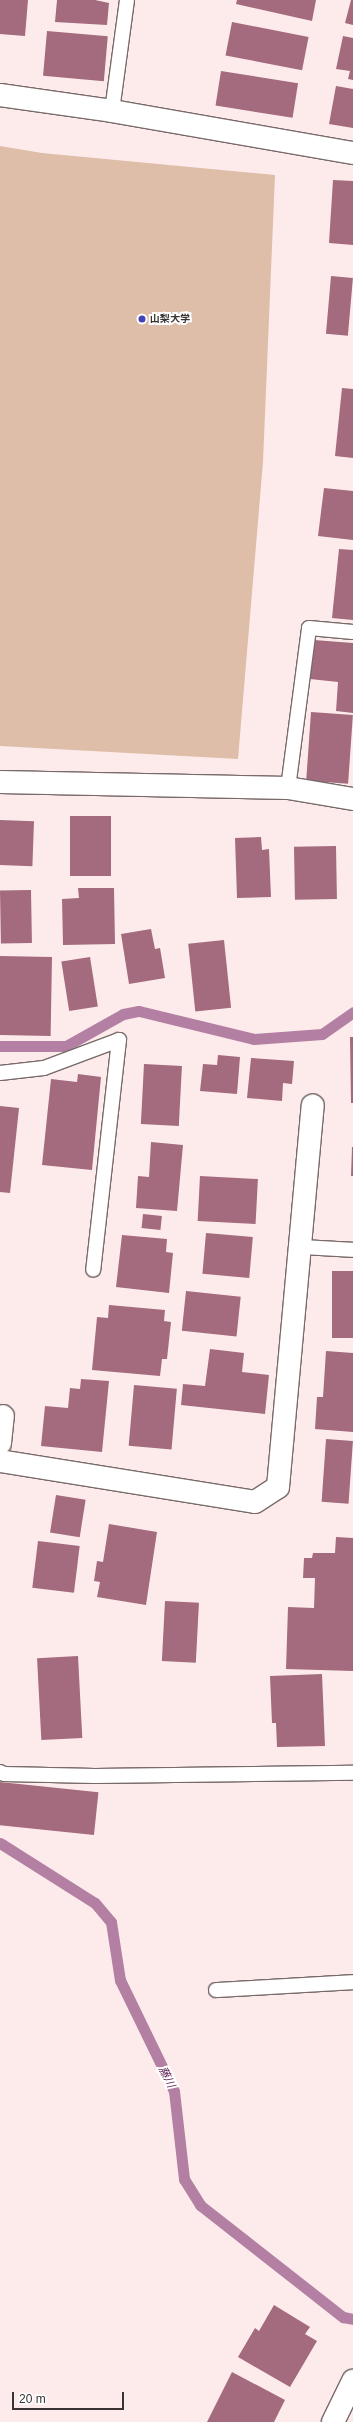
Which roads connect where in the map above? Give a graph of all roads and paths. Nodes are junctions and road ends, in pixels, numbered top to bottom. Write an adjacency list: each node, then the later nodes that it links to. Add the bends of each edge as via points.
1 (127, 0): 3 (lane)
2 (0, 95): 3 (street)
3 (112, 111): 4 (street)
4 (353, 154)
5 (353, 632): 7 (lane, via 309,628)
6 (0, 782): 7 (street)
7 (288, 788): 8 (street)
8 (353, 799)
9 (0, 1073): 13 (lane, via 44,1068 118,1040)
10 (313, 1106): 11 (street)
11 (300, 1247): 12 (lane); 16 (street, via 278,1487 255,1502)
12 (353, 1250)
13 (93, 1270)
14 (3, 1416): 15 (street)
15 (0, 1443)
16 (0, 1461)
17 (0, 1772): 18 (lane, via 101,1776)
18 (353, 1773)
19 (353, 1982): 20 (lane)
20 (216, 1990)
21 (353, 2381): 22 (street)
22 (333, 2422)

